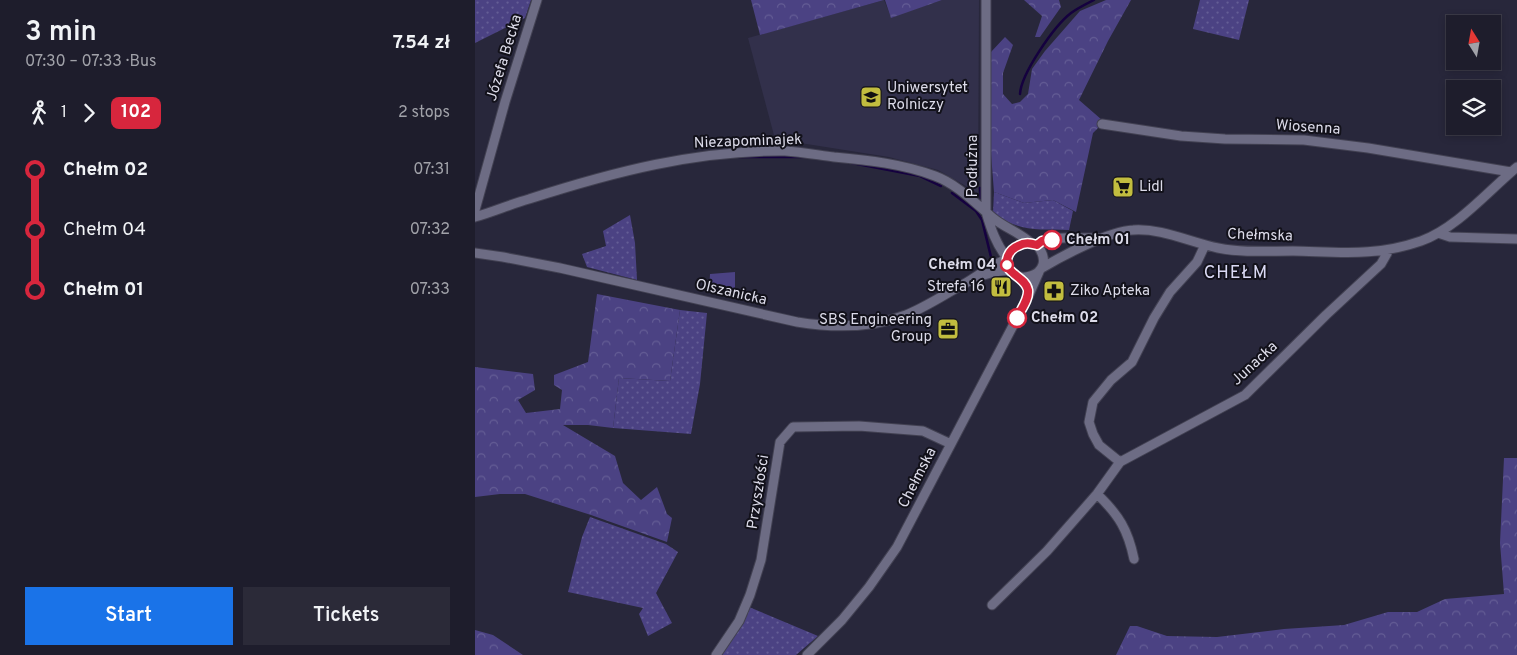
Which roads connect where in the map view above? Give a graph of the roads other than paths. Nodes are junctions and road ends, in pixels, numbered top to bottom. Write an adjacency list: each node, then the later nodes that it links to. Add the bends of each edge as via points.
1 (537, 0): 5 (street, Józefa Becka)
2 (985, 0): 6 (street, Podłużna)
3 (1102, 124): 4 (street, Wiosenna, via 1181,136 1304,140)
4 (1514, 170): 8 (street)
5 (475, 210)
6 (986, 212): 7 (street, Niezapominajek, via 951,184 935,176 858,159 787,152 730,153 675,160 623,172); 11 (street, Podłużna); 15 (street, Podłużna, via 994,237)
7 (475, 217)
8 (1438, 232): 10 (street, via 1450,237); 13 (street, via 1421,241)
9 (1105, 238): 11 (street, Chełmska); 12 (street, Chełmska, via 1141,230 1166,233); 17 (street, Chełmska, via 1061,256)
10 (1517, 239)
11 (1034, 244): 15 (street, via 1016,246); 17 (street, via 1043,254)
12 (1205, 245): 13 (street, Chełmska, via 1239,251 1363,253); 22 (street, via 1197,262 1170,292 1153,318 1132,362 1093,402 1089,422 1093,434 1099,445)
13 (1389, 250): 22 (street, Junacka, via 1381,264 1245,395)
14 (475, 253): 19 (street, Olszanicka, via 560,268 797,322 834,326 873,324 906,315)
15 (1007, 259): 16 (street); 19 (street, Olszanicka)
16 (1009, 270): 18 (street); 19 (street, Olszanicka)
17 (1040, 270): 18 (street, via 1027,278); 20 (street, Chełmska)
18 (1018, 277): 20 (street, via 1025,282)
19 (974, 278)
20 (1028, 297): 21 (street, Chełmska)
21 (951, 444): 26 (street, Przyszłości, via 923,431 859,426 793,427 780,442 761,560 739,621); 27 (street, Chełmska, via 883,568 842,620)
22 (1120, 462): 23 (street, Junacka)
23 (1097, 494): 24 (street, via 1118,516); 25 (street, Junacka, via 1041,558)
24 (1134, 559)
25 (992, 606)
26 (716, 655)
27 (807, 655)

